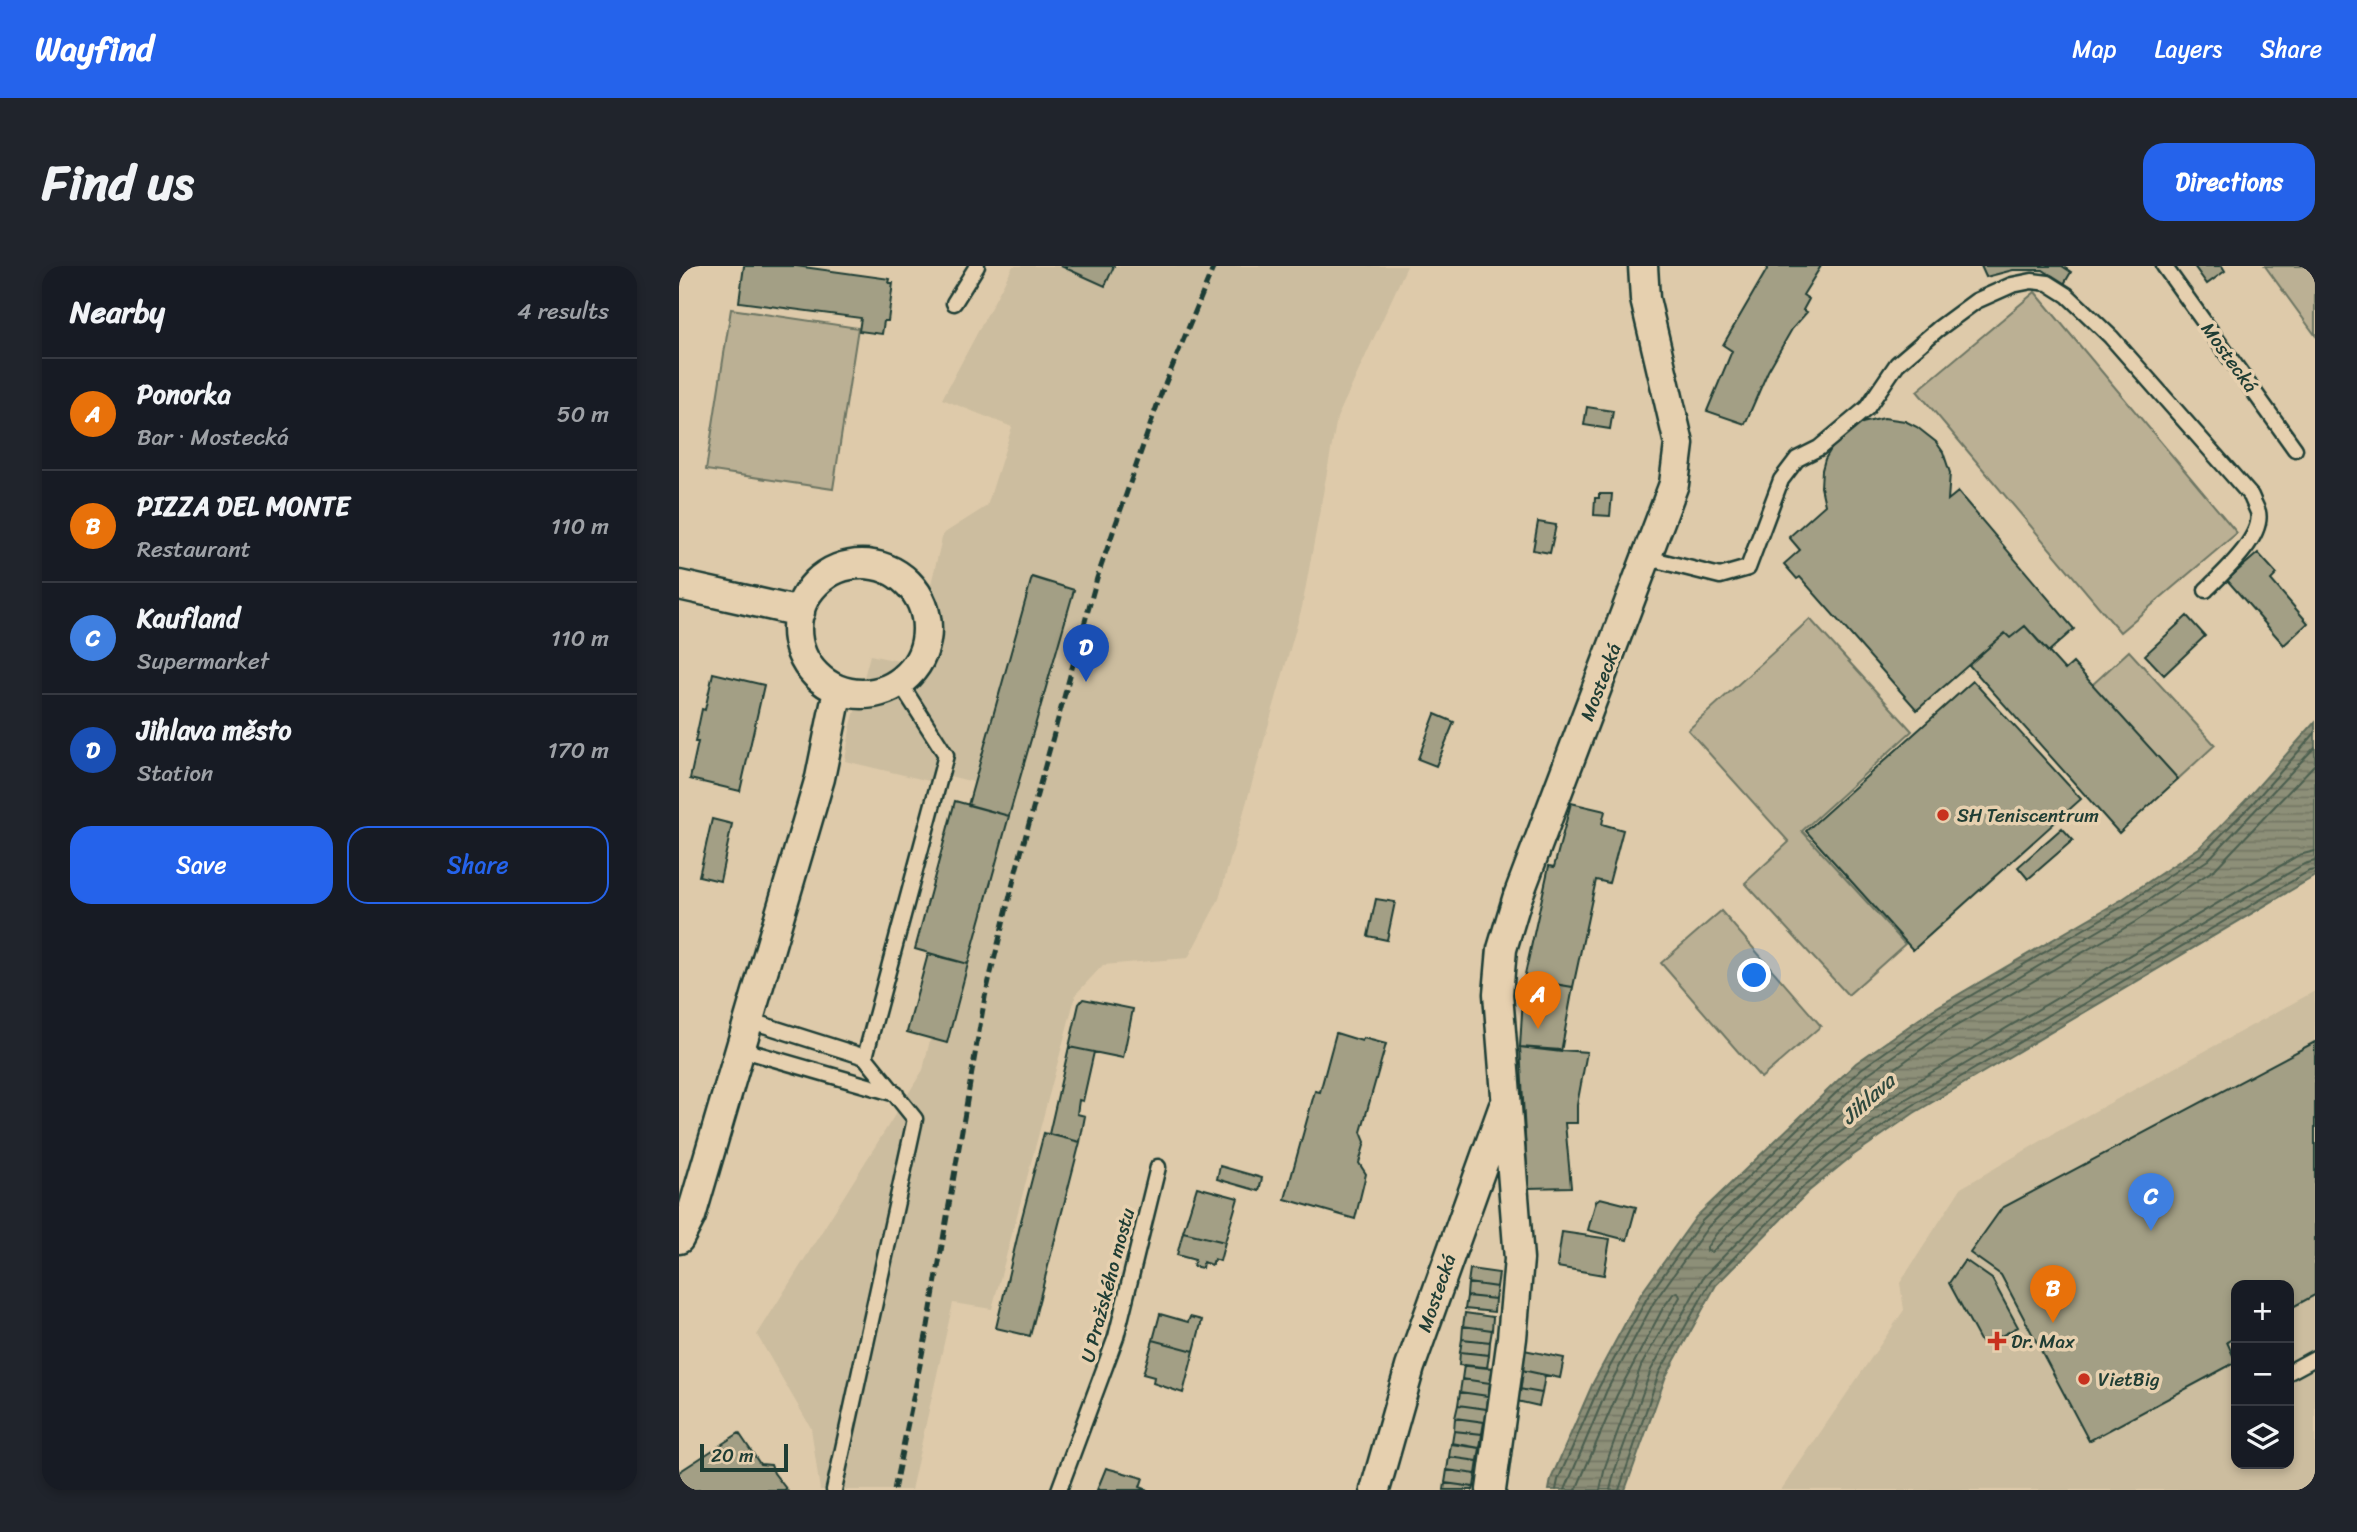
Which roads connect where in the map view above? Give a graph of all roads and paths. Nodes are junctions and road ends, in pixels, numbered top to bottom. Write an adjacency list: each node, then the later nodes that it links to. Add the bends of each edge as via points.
1 (977, 266): 4 (lane)
2 (1643, 266): 6 (street, Mostecká, via 1645,299 1679,443 1674,484)
3 (2164, 266): 5 (lane, Mostecká)
4 (954, 303)
5 (2295, 449)
6 (1648, 558): 8 (lane, via 1720,576 1748,568 1781,480 1797,459 1819,448 1867,408 1897,364 1976,301 2032,281 2048,283 2067,295 2111,337 2251,496 2259,514 2253,535 2238,558); 16 (street, Mostecká, via 1502,948 1498,994)
7 (679, 585): 9 (street)
8 (2206, 590)
9 (800, 612): 10 (street, via 816,582 834,570 865,564 896,573 913,587 928,627 925,648); 11 (street, via 798,642 805,662 819,678)
10 (900, 683): 11 (street, via 880,692); 14 (lane, via 946,755)
11 (848, 692): 12 (street)
12 (748, 1020): 13 (street); 14 (lane)
13 (740, 1049): 15 (lane); 18 (street, via 691,1216)
14 (865, 1057): 15 (lane)
15 (897, 1095): 21 (lane, via 915,1119)
16 (1506, 1098): 23 (street, Mostecká, via 1410,1367); 24 (street, Mostecká, via 1520,1259)
17 (1158, 1167): 22 (lane, U Pražského mostu, via 1116,1337)
18 (679, 1239)
19 (2315, 1358): 20 (lane)
20 (2294, 1369)
21 (834, 1490)
22 (1059, 1490)
23 (1375, 1490)
24 (1491, 1490)

